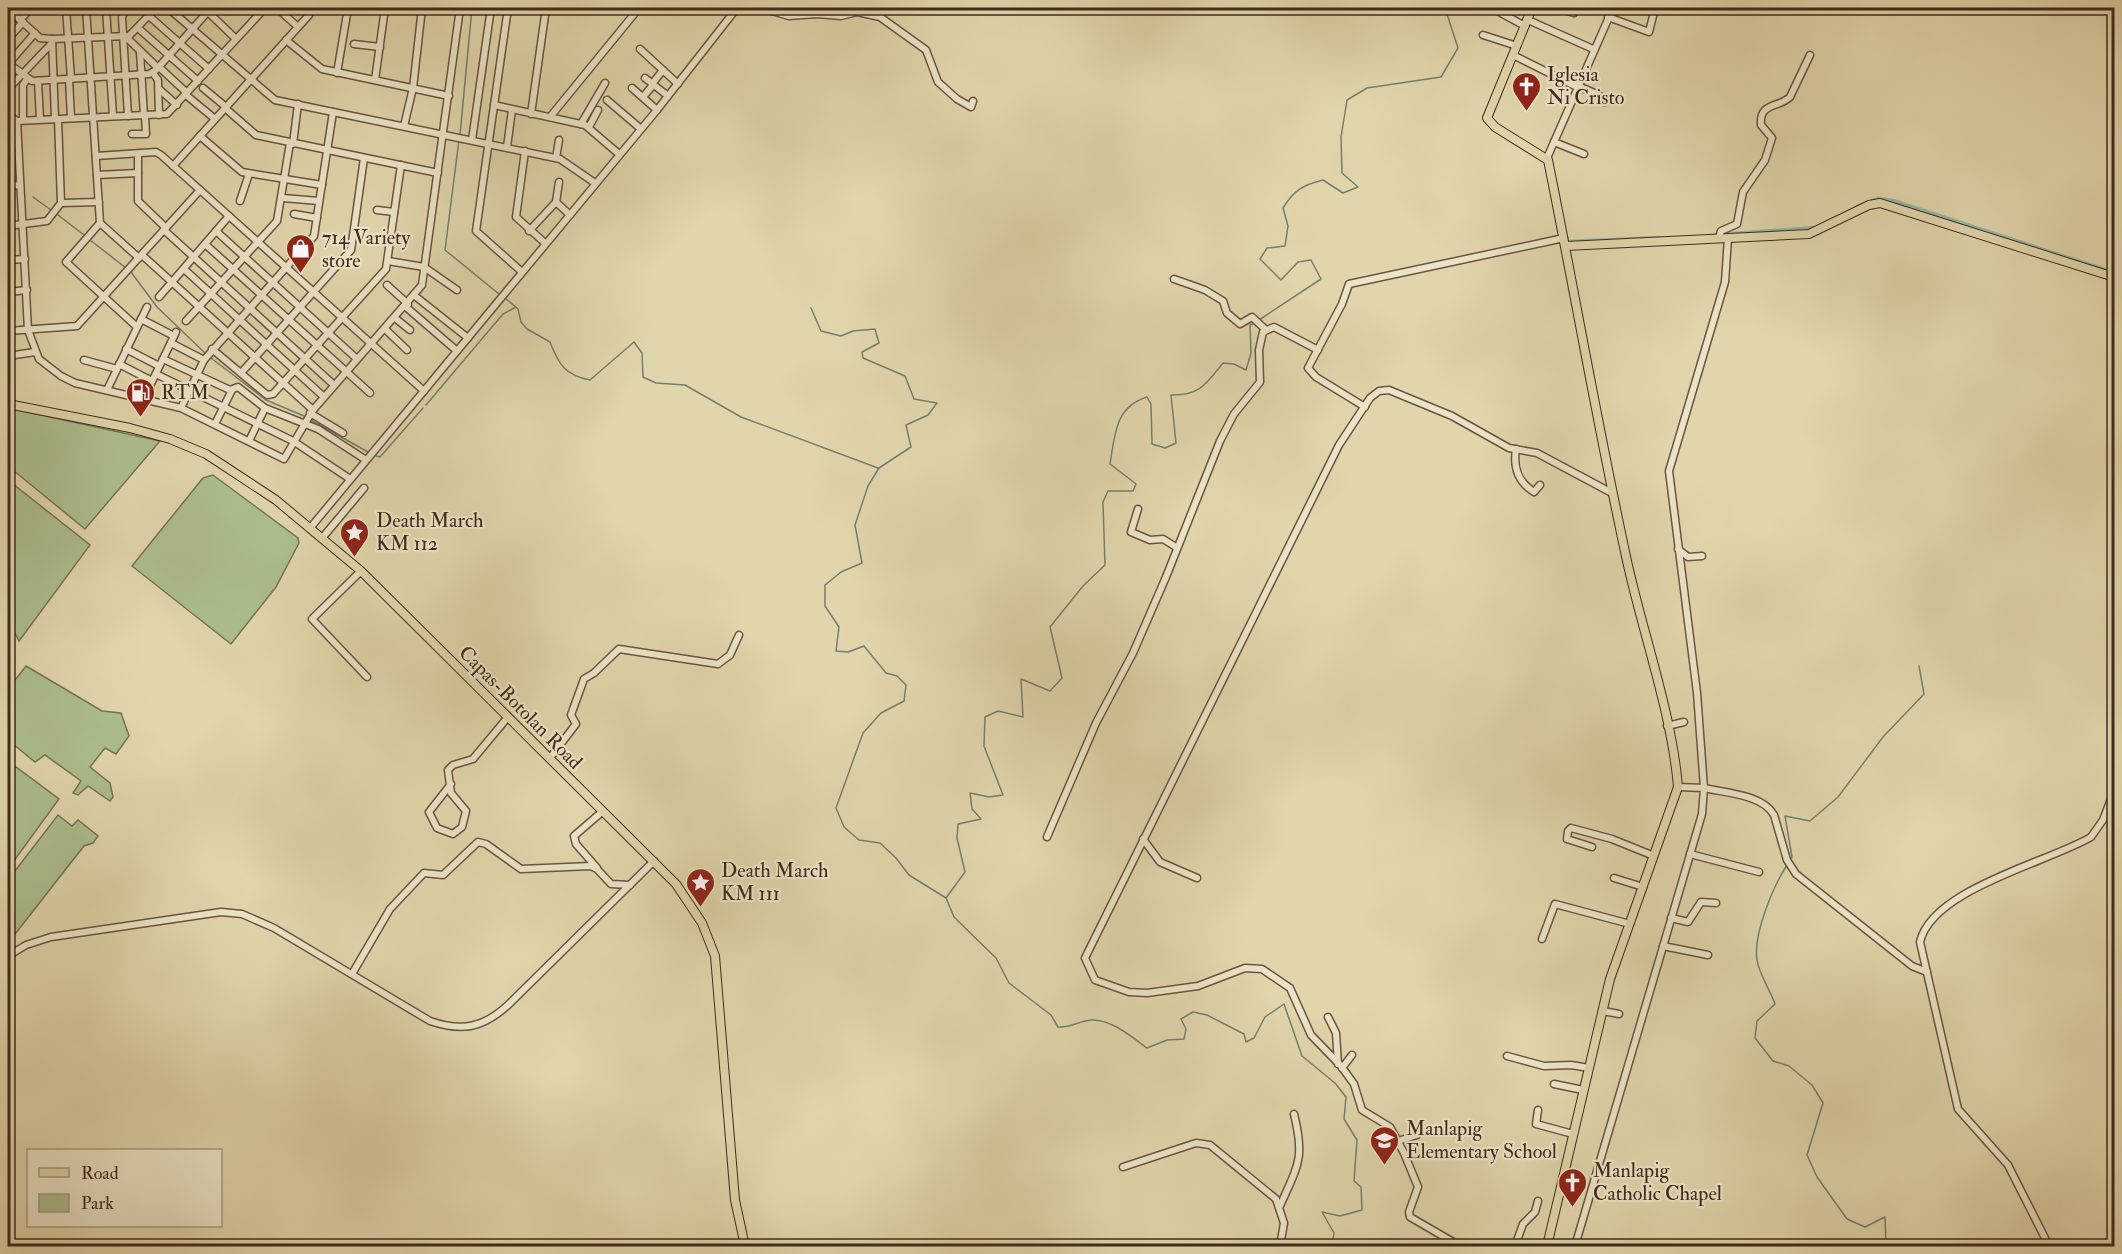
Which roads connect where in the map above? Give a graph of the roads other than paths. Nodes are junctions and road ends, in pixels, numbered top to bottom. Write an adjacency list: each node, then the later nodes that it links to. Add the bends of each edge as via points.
1 (31, 8): 33 (street)
2 (66, 8): 44 (street)
3 (86, 8): 42 (street)
4 (106, 8): 41 (street)
5 (126, 8): 40 (street, via 122,17)
6 (156, 8): 31 (street)
7 (168, 8): 37 (street)
8 (249, 8): 30 (street)
9 (265, 8): 30 (street)
10 (277, 8): 35 (street)
11 (310, 8): 35 (street)
12 (348, 8): 63 (street)
13 (385, 8): 51 (street)
14 (422, 8): 82 (street)
15 (460, 8): 87 (street)
16 (491, 8): 121 (street)
17 (508, 8): 95 (street)
18 (546, 8): 101 (street)
19 (737, 8): 79 (street)
20 (762, 8): 91 (street, via 789,16 841,16 857,12 880,17 926,50 938,82 971,107)
21 (1492, 8): 34 (street)
22 (1532, 8): 34 (main road)
23 (1557, 8): 24 (street, via 1574,13)
24 (1576, 8)
25 (1613, 8): 32 (street)
26 (1655, 8): 32 (street, via 1649,32)
27 (209, 9): 37 (street); 45 (street)
28 (8, 10): 33 (street)
29 (635, 13): 108 (street)
30 (258, 15): 45 (street)
31 (149, 16): 36 (street); 48 (street)
32 (1608, 17): 53 (street)
33 (22, 21): 38 (street); 43 (street)
34 (1526, 23): 50 (main road); 53 (street)
35 (298, 27): 46 (street)
36 (138, 28): 40 (street); 56 (street)
37 (192, 28): 48 (street); 55 (street)
38 (35, 33): 47 (street); 59 (street)
39 (1483, 35): 50 (street)
40 (124, 36): 41 (street); 54 (street); 66 (street)
41 (107, 37): 42 (street); 67 (street)
42 (87, 38): 44 (street); 68 (street)
43 (8, 39)
44 (68, 39): 47 (street); 70 (street)
45 (236, 39): 55 (street)
46 (286, 40): 63 (street, via 316,66); 71 (street)
47 (52, 41): 64 (street); 73 (street)
48 (179, 43): 56 (street); 61 (street)
49 (354, 44): 51 (street)
50 (1517, 46): 58 (main road)
51 (380, 47): 74 (street)
52 (640, 49): 62 (street)
53 (1593, 49): 80 (street)
54 (140, 52): 60 (street); 65 (street)
55 (222, 54): 61 (street); 71 (street)
56 (169, 55): 60 (street); 76 (street)
57 (1810, 55): 167 (street, via 1790,97 1769,105 1762,113 1761,125 1772,138 1768,153 1743,192 1737,224 1721,231)
58 (1513, 56): 80 (street); 135 (main road, via 1487,118 1495,127)
59 (8, 64): 64 (street)
60 (156, 69): 65 (street); 85 (street); 86 (street)
61 (209, 69): 76 (street)
62 (663, 70): 78 (street); 79 (street)
63 (337, 73): 74 (street)
64 (21, 74): 72 (street); 84 (street)
65 (141, 75): 66 (street); 106 (street)
66 (125, 76): 67 (street); 105 (street)
67 (110, 77): 68 (street); 104 (street)
68 (90, 78): 70 (street); 107 (street)
69 (645, 78): 78 (street)
70 (70, 79): 73 (street); 109 (street)
71 (250, 79): 93 (street, via 275,100); 96 (street)
72 (27, 80): 75 (street); 113 (street, via 23,85)
73 (53, 80): 75 (street); 111 (street)
74 (375, 80): 82 (street)
75 (38, 81): 110 (street)
76 (198, 81): 86 (street)
77 (605, 83): 114 (street)
78 (653, 84): 88 (street); 89 (street)
79 (678, 84): 88 (street)
80 (1578, 86): 92 (street, via 1599,95); 123 (street)
81 (203, 88): 96 (street)
82 (413, 88): 87 (street); 115 (street)
83 (632, 88): 89 (street)
84 (8, 89)
85 (159, 89): 94 (street); 102 (street)
86 (187, 94): 94 (street); 112 (street)
87 (449, 96): 119 (street)
88 (668, 96): 99 (street)
89 (643, 97): 99 (street)
90 (607, 100): 117 (street)
91 (973, 101)
92 (1604, 102)
93 (298, 104): 100 (street); 124 (street)
94 (177, 105): 102 (street)
95 (494, 105): 97 (street); 125 (street)
96 (225, 108): 112 (street); 124 (street, via 254,134)
97 (512, 110): 101 (street); 126 (street)
98 (598, 110): 116 (street)
99 (657, 110): 117 (street)
100 (333, 112): 115 (street); 127 (street)
101 (531, 114): 108 (street)
102 (159, 115): 106 (street)
103 (8, 116): 113 (street)
104 (112, 116): 105 (street); 107 (street)
105 (128, 116): 106 (street)
106 (145, 116): 118 (street, via 147,132)
107 (93, 117): 109 (street); 132 (street)
108 (550, 117): 114 (street)
109 (71, 118): 111 (street)
110 (40, 119): 111 (street); 113 (street)
111 (57, 119): 154 (street)
112 (215, 119): 120 (street)
113 (20, 121): 145 (street)
114 (581, 124): 116 (street)
115 (404, 126): 119 (street)
116 (589, 127): 130 (street)
117 (640, 129): 130 (street)
118 (132, 134)
119 (444, 134): 121 (street); 139 (street)
120 (200, 136): 137 (street); 140 (street, via 237,169)
121 (472, 140): 125 (street)
122 (559, 140): 134 (street)
123 (1554, 142): 131 (street); 135 (street)
124 (291, 143): 127 (street); 142 (street)
125 (488, 143): 126 (street); 183 (street, via 476,231)
126 (507, 147): 128 (street)
127 (327, 150): 133 (street); 146 (street)
128 (525, 151): 134 (street); 166 (street, via 516,217)
129 (138, 154): 132 (street); 137 (street, via 159,153); 138 (street)
130 (619, 154): 144 (street)
131 (1584, 154)
132 (96, 156): 141 (street)
133 (364, 158): 136 (street); 193 (street, via 351,250)
134 (556, 158): 144 (street, via 570,163)
135 (1547, 158): 169 (main road)
136 (401, 165): 139 (street); 156 (street)
137 (173, 166): 148 (street)
138 (138, 173): 141 (street); 164 (street, via 139,203)
139 (438, 173): 180 (street)
140 (249, 174): 142 (street); 150 (street)
141 (97, 175): 152 (street)
142 (285, 181): 146 (street); 149 (street)
143 (559, 182): 153 (street)
144 (595, 183): 158 (street)
145 (20, 184): 147 (street); 162 (street)
146 (322, 185): 151 (street)
147 (8, 186)
148 (200, 190): 159 (street); 164 (street)
149 (283, 198): 151 (street); 170 (street, via 277,221)
150 (240, 201)
151 (319, 201): 160 (street)
152 (99, 202): 154 (street); 161 (street)
153 (556, 202): 158 (street); 166 (street)
154 (61, 204): 162 (street, via 47,221)
155 (377, 210): 156 (street)
156 (394, 212): 178 (street)
157 (294, 214): 160 (street)
158 (570, 215): 171 (street)
159 (229, 216): 165 (street); 170 (street)
160 (317, 218): 179 (street, via 314,236)
161 (100, 223): 173 (street); 197 (street, via 66,262)
162 (23, 225): 163 (street); 176 (street)
163 (8, 226)
164 (165, 229): 173 (street); 174 (street)
165 (216, 231): 172 (street); 175 (street)
166 (529, 231): 171 (street)
167 (1719, 238): 168 (main road); 169 (main road)
168 (1728, 238): 184 (main road, via 1809,234 1880,203); 276 (street, via 1722,295 1669,465)
169 (1565, 242): 227 (street, via 1350,283); 271 (main road)
170 (258, 243): 175 (street); 179 (street)
171 (545, 243): 183 (street)
172 (205, 244): 174 (street); 182 (street)
173 (140, 256): 186 (street); 197 (street)
174 (194, 257): 181 (street); 187 (street)
175 (245, 257): 182 (street); 188 (street)
176 (25, 259): 177 (street); 190 (street)
177 (8, 260)
178 (388, 261): 180 (street); 204 (street, via 386,269)
179 (286, 267): 188 (street); 193 (street)
180 (424, 267): 191 (street); 196 (street, via 423,285)
181 (184, 269): 186 (street); 194 (street)
182 (234, 270): 187 (street); 195 (street)
183 (522, 272): 219 (street)
184 (2115, 277)
185 (1174, 279): 210 (street, via 1205,290 1223,302 1227,313 1240,324 1251,318)
186 (172, 282): 198 (street); 201 (street)
187 (222, 282): 194 (street); 202 (street)
188 (272, 282): 195 (street); 203 (street)
189 (387, 285): 200 (street)
190 (27, 290): 192 (street); 213 (street)
191 (457, 290)
192 (8, 292)
193 (314, 292): 203 (street); 204 (street)
194 (211, 294): 201 (street); 207 (street)
195 (261, 295): 202 (street); 208 (street)
196 (415, 296): 200 (street); 219 (street)
197 (104, 297): 211 (street); 213 (street, via 77,326)
198 (159, 297)
199 (147, 306): 206 (street)
200 (407, 306): 205 (street); 228 (street)
201 (200, 307): 209 (street); 216 (street)
202 (250, 308): 207 (street); 217 (street)
203 (300, 308): 208 (street); 218 (street)
204 (342, 318): 218 (street); 222 (street)
205 (395, 318): 212 (street); 214 (street)
206 (141, 319): 211 (street); 220 (street, via 175,334)
207 (240, 319): 216 (street); 221 (street)
208 (289, 320): 217 (street); 223 (street)
209 (186, 321)
210 (1260, 324): 227 (street); 275 (street, via 1260,382 1224,433)
211 (137, 327): 225 (street)
212 (385, 329): 222 (street); 226 (street)
213 (28, 330): 215 (street); 229 (street)
214 (410, 330)
215 (8, 331)
216 (228, 332): 224 (street); 231 (street)
217 (277, 333): 221 (street); 233 (street)
218 (328, 333): 223 (street); 236 (street)
219 (468, 338): 228 (street)
220 (171, 343): 232 (street); 235 (street)
221 (267, 344): 231 (street); 239 (street)
222 (372, 344): 236 (street); 250 (street)
223 (317, 345): 233 (street); 240 (street)
224 (213, 349): 235 (street); 241 (street)
225 (126, 350): 237 (street); 238 (street)
226 (407, 350)
227 (1318, 350): 256 (street, via 1310,371)
228 (457, 351): 250 (street)
229 (35, 352): 230 (street); 247 (street, via 61,376)
230 (8, 356)
231 (255, 357): 241 (street); 245 (street)
232 (163, 358): 237 (street); 243 (street)
233 (305, 358): 239 (street); 246 (street)
234 (84, 360): 238 (street)
235 (204, 360): 243 (street)
236 (357, 360): 240 (street)
237 (159, 366): 242 (street)
238 (118, 367): 244 (street); 247 (street)
239 (295, 370): 245 (street); 252 (street)
240 (346, 372): 246 (street); 251 (street)
241 (241, 373): 245 (street, via 267,395 273,394)
242 (156, 374): 244 (street); 248 (street)
243 (197, 375): 248 (street); 249 (street)
244 (152, 381): 253 (street)
245 (283, 382): 259 (street)
246 (334, 385): 252 (street)
247 (107, 390): 253 (street)
248 (190, 390): 255 (street); 257 (street)
249 (232, 390): 255 (street); 258 (street, via 238,387)
250 (424, 391): 267 (street)
251 (370, 393)
252 (324, 397): 259 (street)
253 (144, 398): 257 (street)
254 (8, 404): 273 (main road, Capas-Botolan Road, via 130,428 191,447 225,465)
255 (224, 405): 261 (street); 262 (street)
256 (1365, 407): 266 (street, via 1376,393 1384,389 1393,391); 291 (street, via 1339,444)
257 (182, 408): 262 (street)
258 (265, 408): 260 (street); 261 (street)
259 (312, 411): 260 (street); 263 (street)
260 (304, 422): 265 (street); 267 (street)
261 (257, 423): 264 (street); 265 (street)
262 (215, 424): 264 (street)
263 (343, 433)
264 (249, 441): 265 (street, via 284,459)
265 (293, 441): 268 (street)
266 (1516, 449): 269 (street, via 1519,479 1534,492); 271 (street, via 1537,453)
267 (366, 460): 268 (street)
268 (350, 479): 273 (street)
269 (1540, 485)
270 (363, 488): 274 (street)
271 (1612, 493): 283 (main road)
272 (1138, 509): 275 (street, via 1131,532 1150,540 1163,539)
273 (311, 527): 274 (main road, Capas-Botolan Road)
274 (323, 537): 278 (main road, Capas-Botolan Road)
275 (1176, 547): 290 (street, via 1133,653 1092,733)
276 (1678, 549): 277 (street, via 1688,557); 287 (street, via 1697,693)
277 (1702, 556)
278 (361, 571): 280 (street, via 312,619); 281 (main road, Capas-Botolan Road)
279 (739, 635): 284 (street, via 730,655 718,664 619,649 584,679 571,715 576,724)
280 (367, 677)
281 (508, 717): 284 (main road, Capas-Botolan Road); 285 (street, via 473,759 450,768)
282 (1684, 722): 283 (street)
283 (1667, 726): 286 (main road)
284 (550, 758): 289 (main road, Capas-Botolan Road)
285 (451, 784): 285 (street, via 452,796 466,811 462,827 453,834 437,828 429,812)
286 (1678, 787): 287 (street); 294 (main road)
287 (1704, 788): 293 (street); 309 (street, via 1744,796 1769,809 1796,874 1912,966)
288 (2115, 791): 309 (street, via 2091,837 1976,887 1930,923 1920,942)
289 (603, 811): 295 (main road, Capas-Botolan Road); 296 (street, via 574,836)
290 (1047, 837)
291 (1143, 839): 298 (street, via 1160,862); 316 (street, via 1085,958 1095,980 1148,993 1198,986 1245,968 1257,968 1290,988 1311,1035)
292 (1592, 847): 294 (street, via 1566,838 1570,829 1612,839)
293 (1690, 854): 297 (street); 303 (street)
294 (1654, 856): 301 (main road)
295 (654, 861): 300 (street); 330 (main road, Capas-Botolan Road, via 693,908 715,956 735,1200)
296 (597, 869): 300 (street, via 611,884); 310 (street, via 521,868 478,842 443,875 424,873 403,893)
297 (1759, 872)
298 (1197, 878)
299 (1614, 878): 301 (street)
300 (630, 885): 310 (street, via 508,1005 481,1024 450,1028 430,1022)
301 (1643, 887): 304 (main road)
302 (1716, 903): 303 (street, via 1701,902 1688,922)
303 (1671, 918): 306 (street)
304 (1630, 924): 305 (street, via 1555,904); 311 (main road)
305 (1542, 939)
306 (1663, 946): 307 (street); 335 (street)
307 (1708, 955)
308 (8, 956): 310 (street, via 51,937 232,912 274,928)
309 (1927, 972): 336 (street, via 1958,1110 2008,1165)
310 (352, 974)
311 (1603, 1011): 312 (street); 317 (main road)
312 (1619, 1014)
313 (1328, 1017): 316 (street, via 1336,1033)
314 (1352, 1055): 316 (street)
315 (1507, 1056): 317 (street, via 1544,1066)
316 (1340, 1066): 324 (street, via 1354,1084 1363,1112 1387,1124)
317 (1589, 1068): 319 (main road)
318 (1554, 1084): 319 (street)
319 (1583, 1090): 322 (main road)
320 (1538, 1110): 322 (street, via 1536,1124)
321 (1294, 1114): 327 (street, via 1301,1150 1298,1167)
322 (1573, 1134): 334 (main road)
323 (1417, 1135): 324 (street)
324 (1398, 1140): 328 (street, via 1418,1187)
325 (1123, 1167): 327 (street, via 1204,1142 1270,1193)
326 (1538, 1201): 333 (street)
327 (1280, 1206): 331 (street, via 1284,1223)
328 (1409, 1215): 329 (street); 332 (street)
329 (1404, 1222)
330 (745, 1246)
331 (1280, 1246)
332 (1460, 1246)
333 (1515, 1246)
334 (1547, 1246)
335 (1575, 1246)
336 (2049, 1246)

